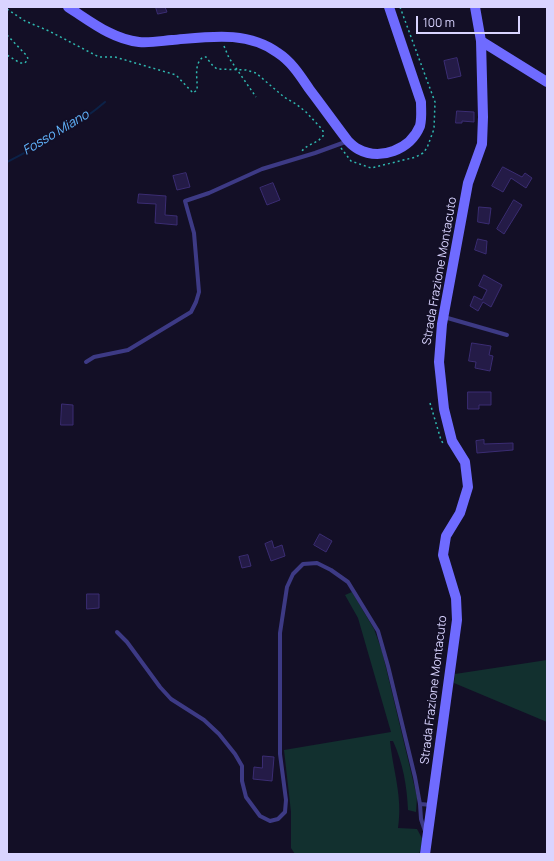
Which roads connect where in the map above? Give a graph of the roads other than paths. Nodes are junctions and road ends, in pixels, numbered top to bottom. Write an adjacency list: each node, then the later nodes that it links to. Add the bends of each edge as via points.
1 (68, 7): 6 (street, via 110,34 139,42 221,36 244,38 265,45 293,66)
2 (389, 7): 6 (street, via 421,102 420,126 403,147 392,152 369,153)
3 (475, 7): 4 (street, Strada Frazione Montacuto)
4 (481, 41): 5 (street); 7 (street, Strada Frazione Montacuto, via 482,144 468,183)
5 (547, 82)
6 (344, 143): 9 (lane, via 262,169 185,201 194,233 199,292 191,312 128,350 94,357)
7 (443, 317): 8 (lane); 12 (street, Strada Frazione Montacuto, via 439,362 444,409 452,441 465,462 468,487 460,513 446,536 443,555 456,598 457,620)
8 (507, 335)
9 (86, 362)
10 (117, 632): 11 (lane, via 171,699 204,720 220,734 242,766 246,797 260,816 270,821 278,819 285,812 286,800 280,754 280,633 287,587 293,574 303,564 317,563 331,570 348,582 378,631 416,777)
11 (420, 804): 12 (lane); 13 (lane)
12 (432, 805): 13 (street, Strada Frazione Montacuto)
13 (427, 839): 14 (street, Strada Frazione Montacuto)
14 (425, 854)

